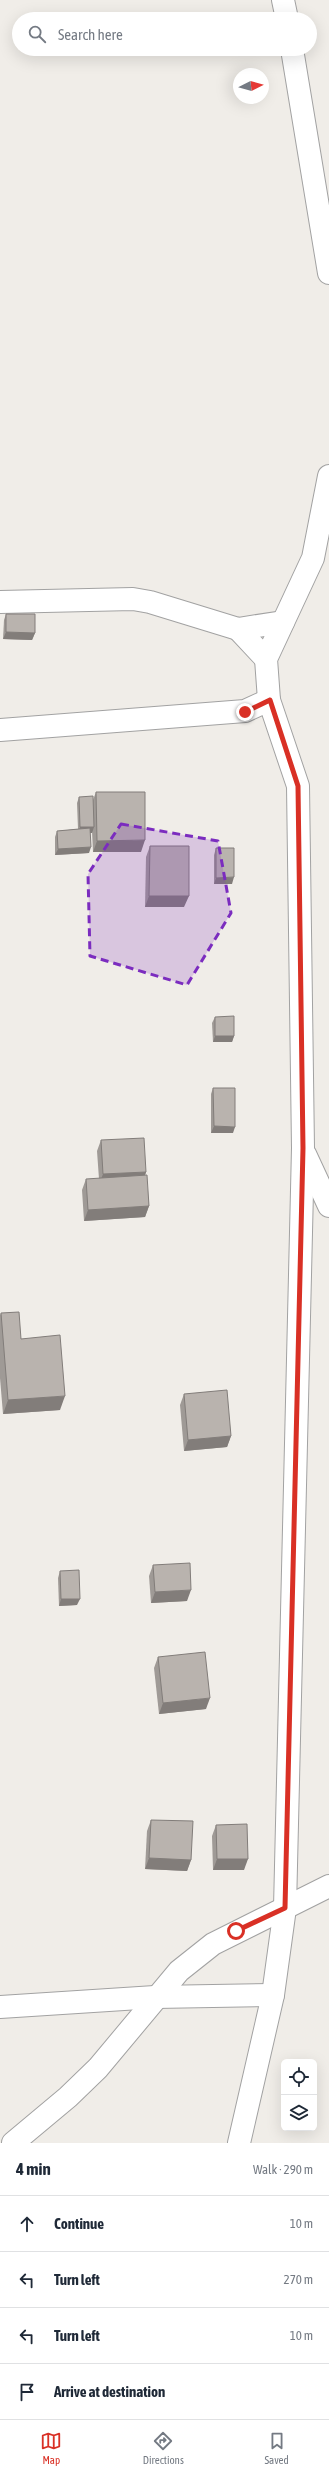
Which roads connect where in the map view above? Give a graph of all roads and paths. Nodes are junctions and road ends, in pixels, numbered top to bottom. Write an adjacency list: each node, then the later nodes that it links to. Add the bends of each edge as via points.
1 (283, 0): 2 (street)
2 (286, 12)
3 (293, 56): 4 (street)
4 (329, 273)
5 (329, 476): 7 (street, via 313,558)
6 (0, 602): 8 (street, via 133,599)
7 (284, 622): 8 (street); 9 (street)
8 (238, 630): 9 (street)
9 (266, 660): 10 (street)
10 (270, 700): 11 (street, via 245,712); 12 (street, via 298,786)
11 (0, 730)
12 (303, 1148): 13 (street); 15 (street)
13 (329, 1206)
14 (329, 1886): 15 (street)
15 (285, 1908): 16 (street); 17 (street, via 213,1944 179,1971)
16 (273, 1995): 17 (street); 20 (street)
17 (155, 1997): 18 (street); 19 (street, via 98,2068)
18 (0, 2007)
19 (13, 2143)
20 (239, 2143)

